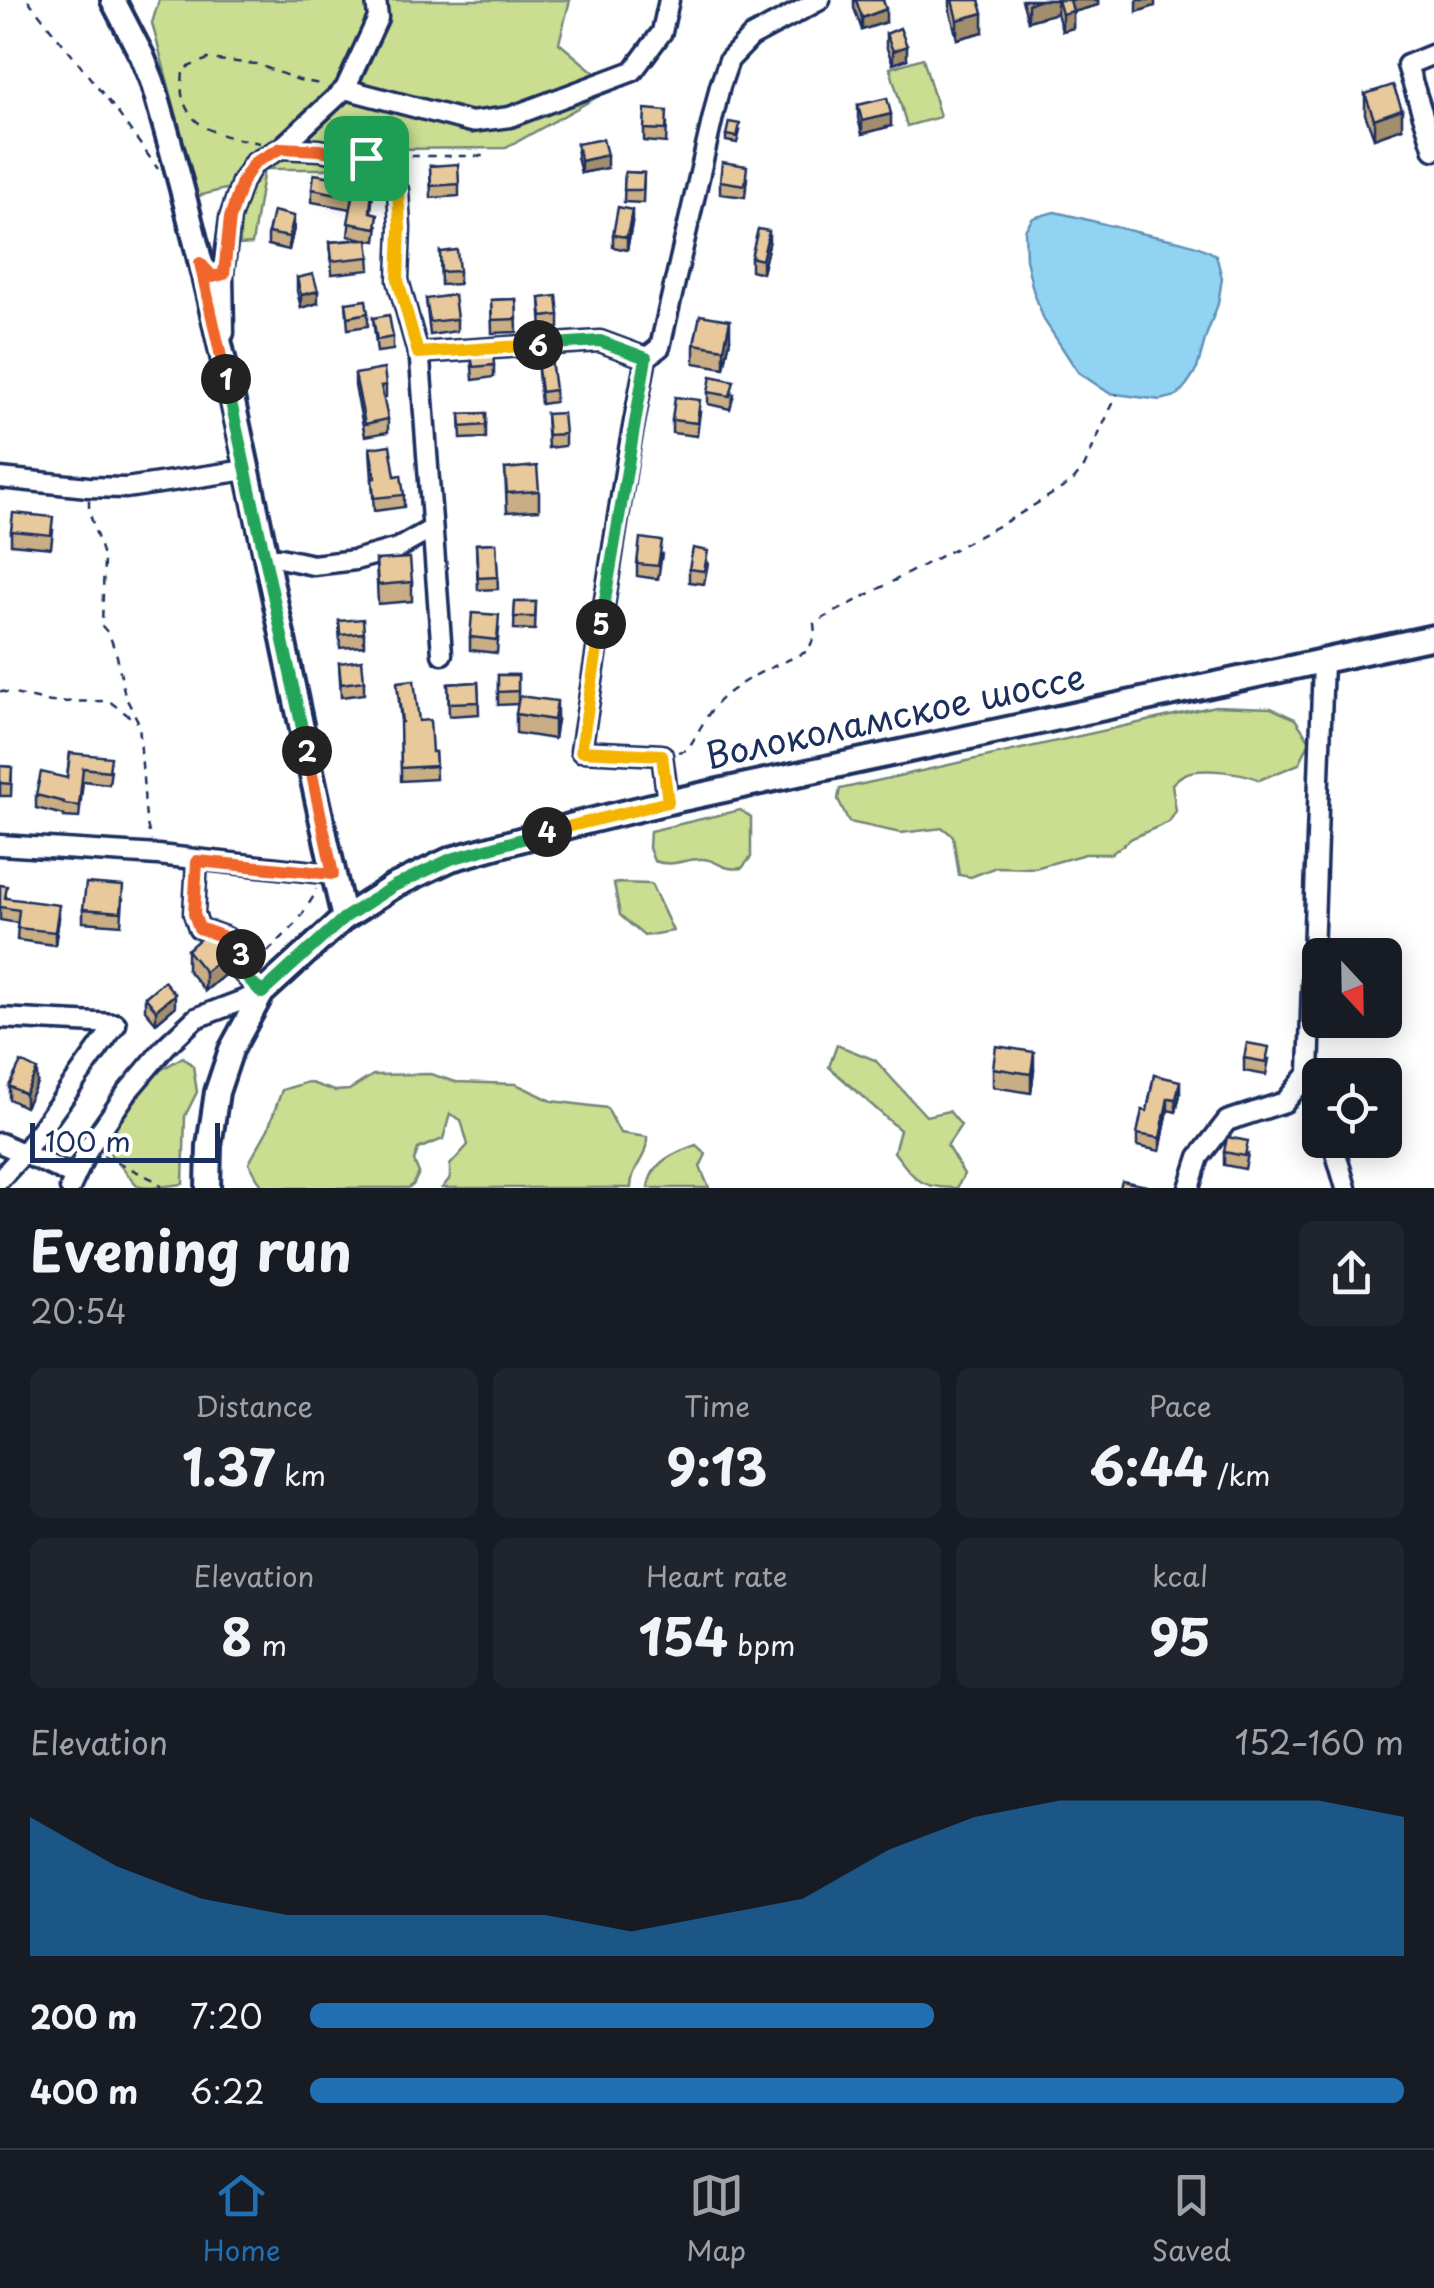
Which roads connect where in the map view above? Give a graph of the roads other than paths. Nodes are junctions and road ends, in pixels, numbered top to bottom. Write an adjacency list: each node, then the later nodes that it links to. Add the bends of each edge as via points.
1 (113, 0): 9 (main road, via 152,80)
2 (376, 0): 6 (street, via 378,18)
3 (669, 0): 6 (street, via 662,32 633,70 510,118 471,122)
4 (811, 2): 12 (street, via 751,37 729,60 660,347)
5 (1434, 54): 8 (street, via 1406,65)
6 (346, 88): 7 (street)
7 (281, 148): 10 (street, via 254,163 242,182); 11 (street, via 366,158 388,172 398,190 398,280)
8 (1434, 150)
9 (200, 263): 10 (street, via 213,277); 13 (main road)
10 (224, 274): 13 (street)
11 (418, 353): 12 (street, via 600,341); 16 (street)
12 (646, 358): 21 (street, via 581,751 662,755)
13 (224, 370): 14 (main road)
14 (246, 470): 15 (street, via 126,488); 17 (main road)
15 (0, 478)
16 (432, 529): 17 (street, via 356,560 312,565); 19 (street)
17 (266, 558): 24 (main road)
18 (1434, 637): 20 (main road, Волоколамское шоссе)
19 (442, 654)
20 (1322, 661): 21 (main road, Волоколамское шоссе); 28 (street)
21 (668, 802): 25 (main road, Волоколамское шоссе, via 451,859)
22 (0, 845): 23 (street)
23 (197, 861): 24 (street); 26 (street, via 199,928 227,938 242,955 242,972)
24 (326, 873): 25 (main road)
25 (344, 918): 26 (main road, Волоколамское шоссе)
26 (262, 993): 34 (street, via 196,1018 166,1046 89,1147); 35 (main road, Волоколамское шоссе, via 217,1092)
27 (0, 1018): 31 (street, via 116,1024)
28 (1309, 1058)
29 (1302, 1081): 36 (street, via 1285,1102 1227,1121 1199,1157)
30 (0, 1143): 31 (street)
31 (23, 1154): 33 (street); 34 (street)
32 (1337, 1158): 37 (street)
33 (0, 1179)
34 (72, 1182)
35 (208, 1188)
36 (1189, 1188)
37 (1346, 1188)

